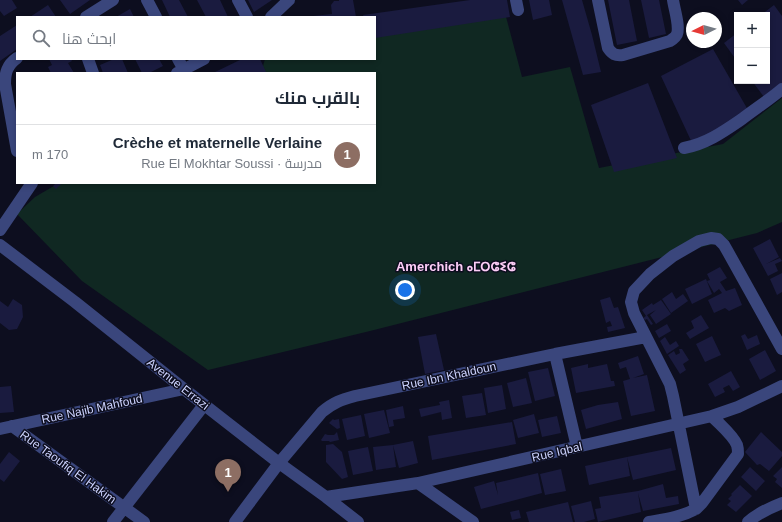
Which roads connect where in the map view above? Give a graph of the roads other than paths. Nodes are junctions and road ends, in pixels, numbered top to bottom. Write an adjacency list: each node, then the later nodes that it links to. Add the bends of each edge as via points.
1 (113, 0): 7 (street)
2 (147, 0): 8 (street)
3 (238, 0): 9 (street)
4 (289, 0): 10 (street)
5 (598, 0): 6 (street, via 608,48 617,56 670,41 675,37 678,33 678,24)
6 (672, 0)
7 (88, 16)
8 (155, 16)
9 (246, 16)
10 (272, 16)
11 (16, 59): 17 (street, via 8,67 5,84)
12 (88, 60): 15 (street)
13 (201, 60): 14 (street)
14 (180, 67)
15 (92, 72)
16 (782, 89): 18 (street, via 712,139)
17 (16, 143)
18 (684, 148)
19 (28, 186): 20 (street)
20 (0, 230)
21 (0, 245): 26 (street, Avenue Errazi)
22 (646, 337): 23 (street, via 631,302 634,291 673,256 699,241 711,238 718,239 724,245); 24 (street, Rue Ibn Khaldoun); 29 (street, via 670,384)
23 (782, 349)
24 (555, 354): 32 (street); 33 (street, Rue Ibn Khaldoun, via 336,402 322,412)
25 (782, 386): 28 (street, Rue Iqbal)
26 (184, 389): 27 (street, Avenue Errazi); 30 (street, Rue Najib Mahfoud)
27 (204, 405): 33 (street, Avenue Errazi); 37 (street, Rue Taoufiq El Hakim)
28 (712, 416): 29 (street, Rue Iqbal); 38 (street, via 737,445 738,454)
29 (679, 423): 32 (street, Rue Iqbal); 38 (street)
30 (12, 426): 31 (street, Rue Najib Mahfoud); 37 (street, Rue Taoufiq El Hakim)
31 (0, 428)
32 (577, 447): 34 (street, Rue Iqbal)
33 (279, 463): 35 (street, Avenue Errazi); 41 (street, Rue Ibn Khaldoun)
34 (418, 483): 35 (street, Rue Iqbal); 43 (street)
35 (326, 497): 42 (street, Avenue Errazi)
36 (782, 503): 45 (street, via 760,513)
37 (124, 508): 39 (street, Rue Taoufiq El Hakim); 40 (street, Rue Taoufiq El Hakim)
38 (696, 509): 44 (street, via 676,518)
39 (113, 522)
40 (144, 522)
41 (235, 522)
42 (358, 522)
43 (473, 522)
44 (649, 522)
45 (748, 522)

